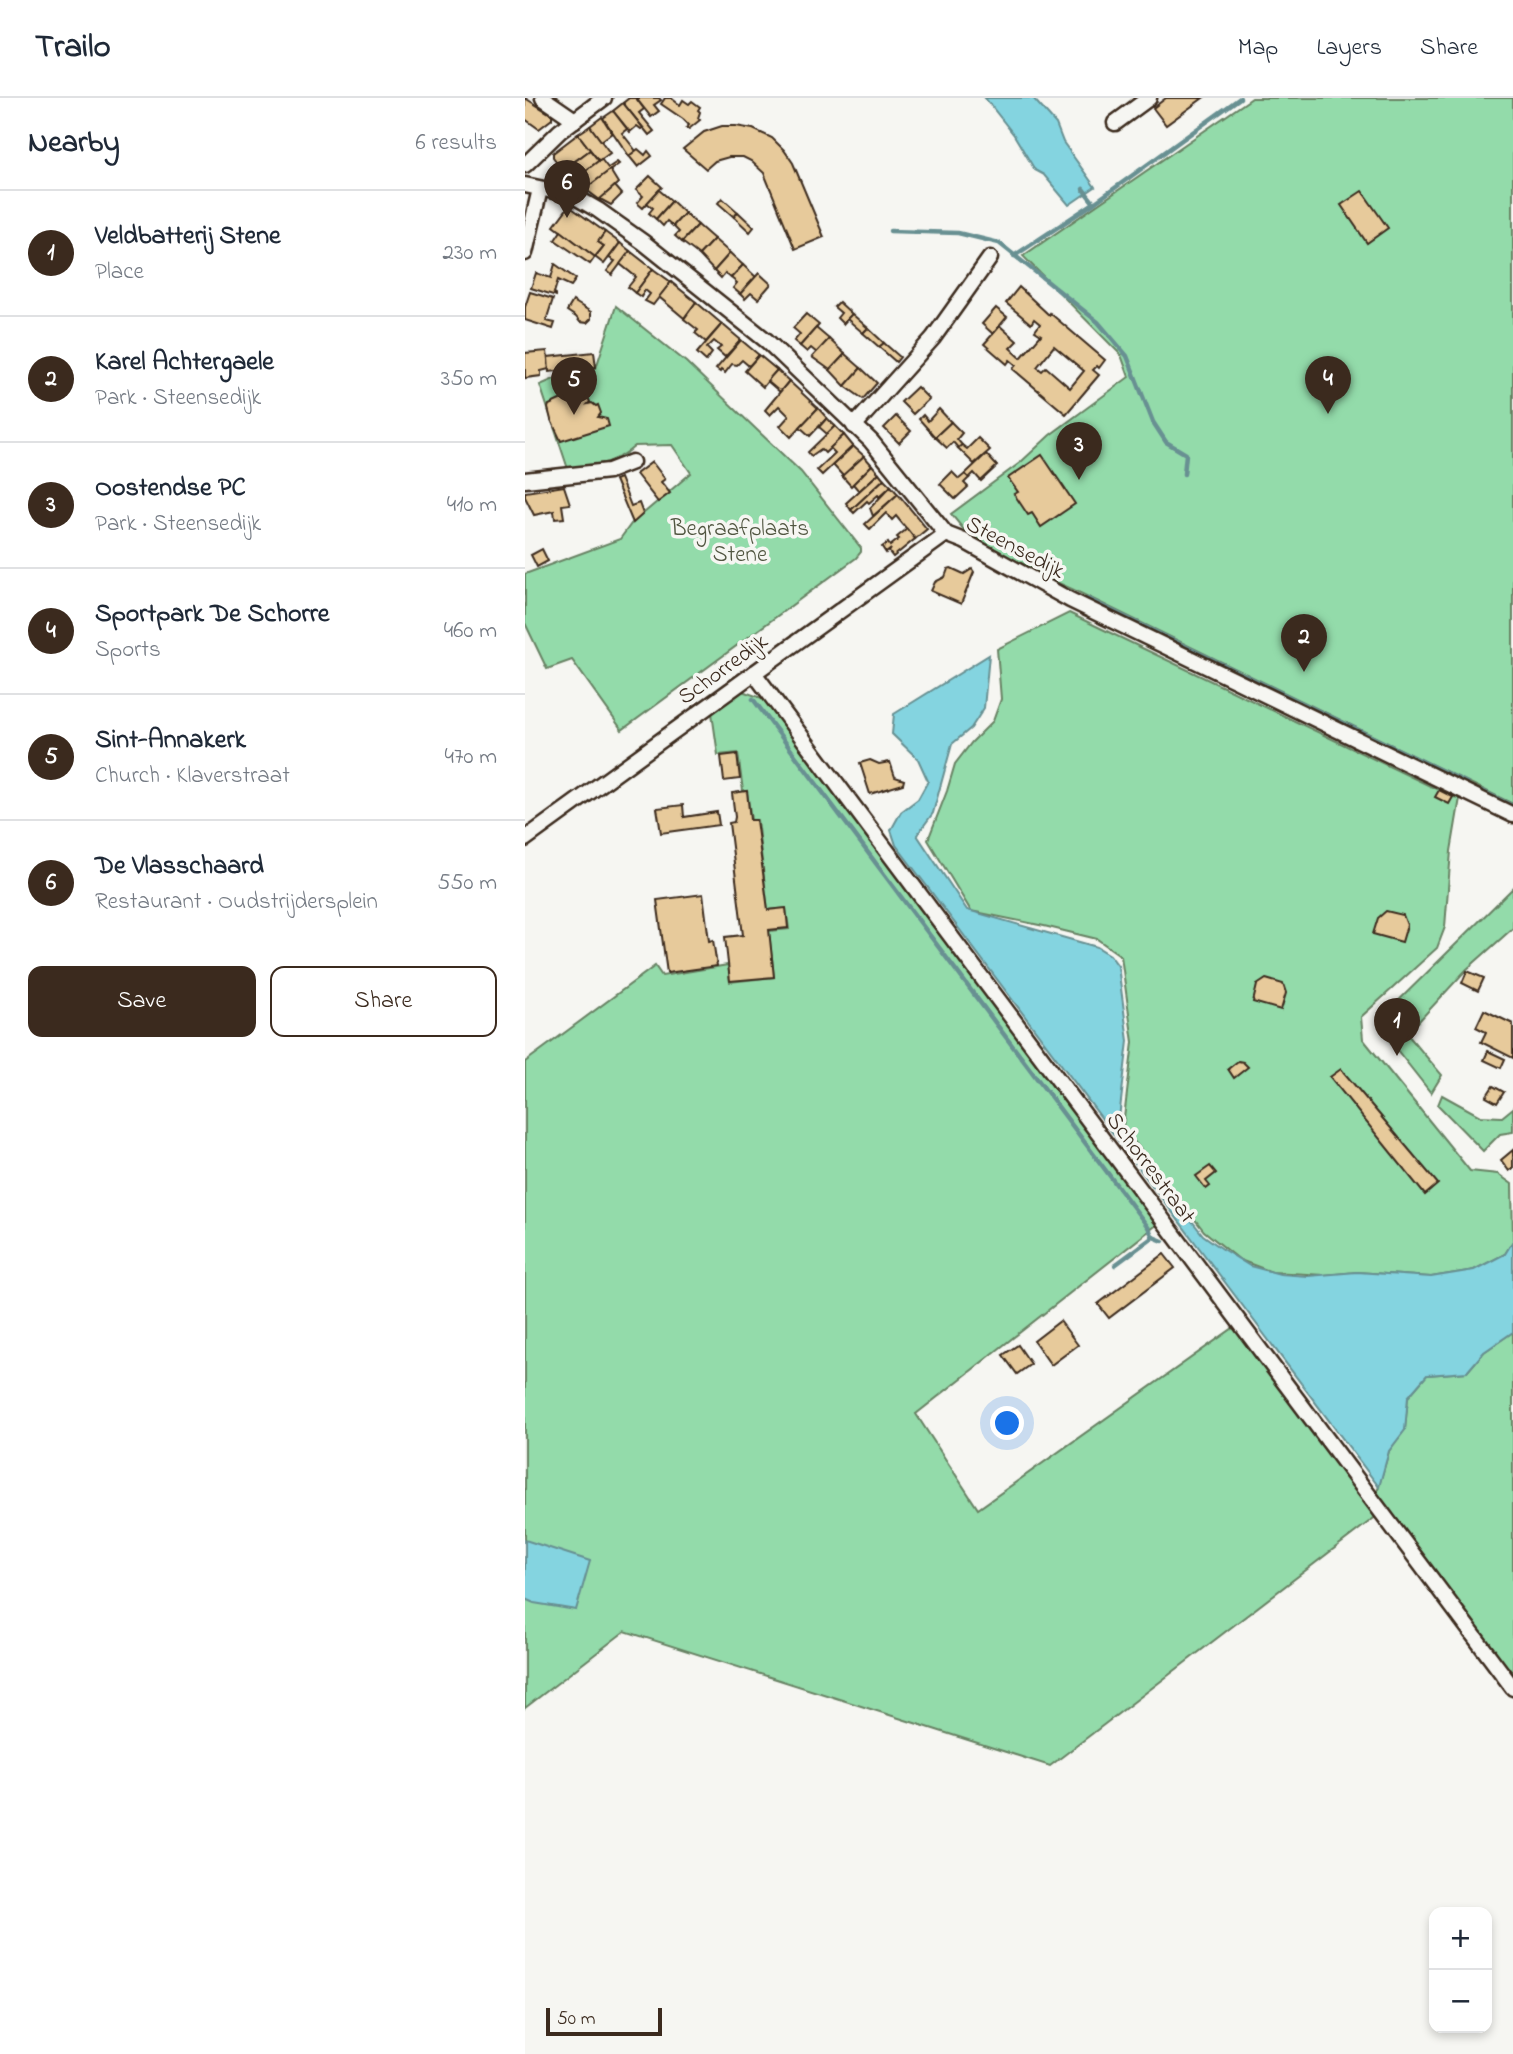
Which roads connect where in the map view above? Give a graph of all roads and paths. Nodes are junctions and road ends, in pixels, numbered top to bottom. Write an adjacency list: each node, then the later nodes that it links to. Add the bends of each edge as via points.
1 (543, 98): 4 (street)
2 (604, 98): 4 (street)
3 (1149, 98): 5 (street)
4 (575, 120): 6 (street)
5 (1115, 123)
6 (528, 163)
7 (525, 185): 8 (street, Steensedijk)
8 (540, 189): 9 (street); 11 (street, Steensedijk, via 572,195 643,242 767,341)
9 (525, 253)
10 (990, 258): 11 (street, via 933,338)
11 (854, 426): 14 (street, Steensedijk)
12 (632, 462): 13 (street, via 609,471)
13 (525, 480)
14 (946, 534): 15 (street, Schorredijk); 16 (street, Steensedijk, via 1070,600)
15 (754, 673): 17 (street, Schorredijk); 18 (street, Schorrestraat)
16 (1513, 814)
17 (525, 839)
18 (1513, 1688)

